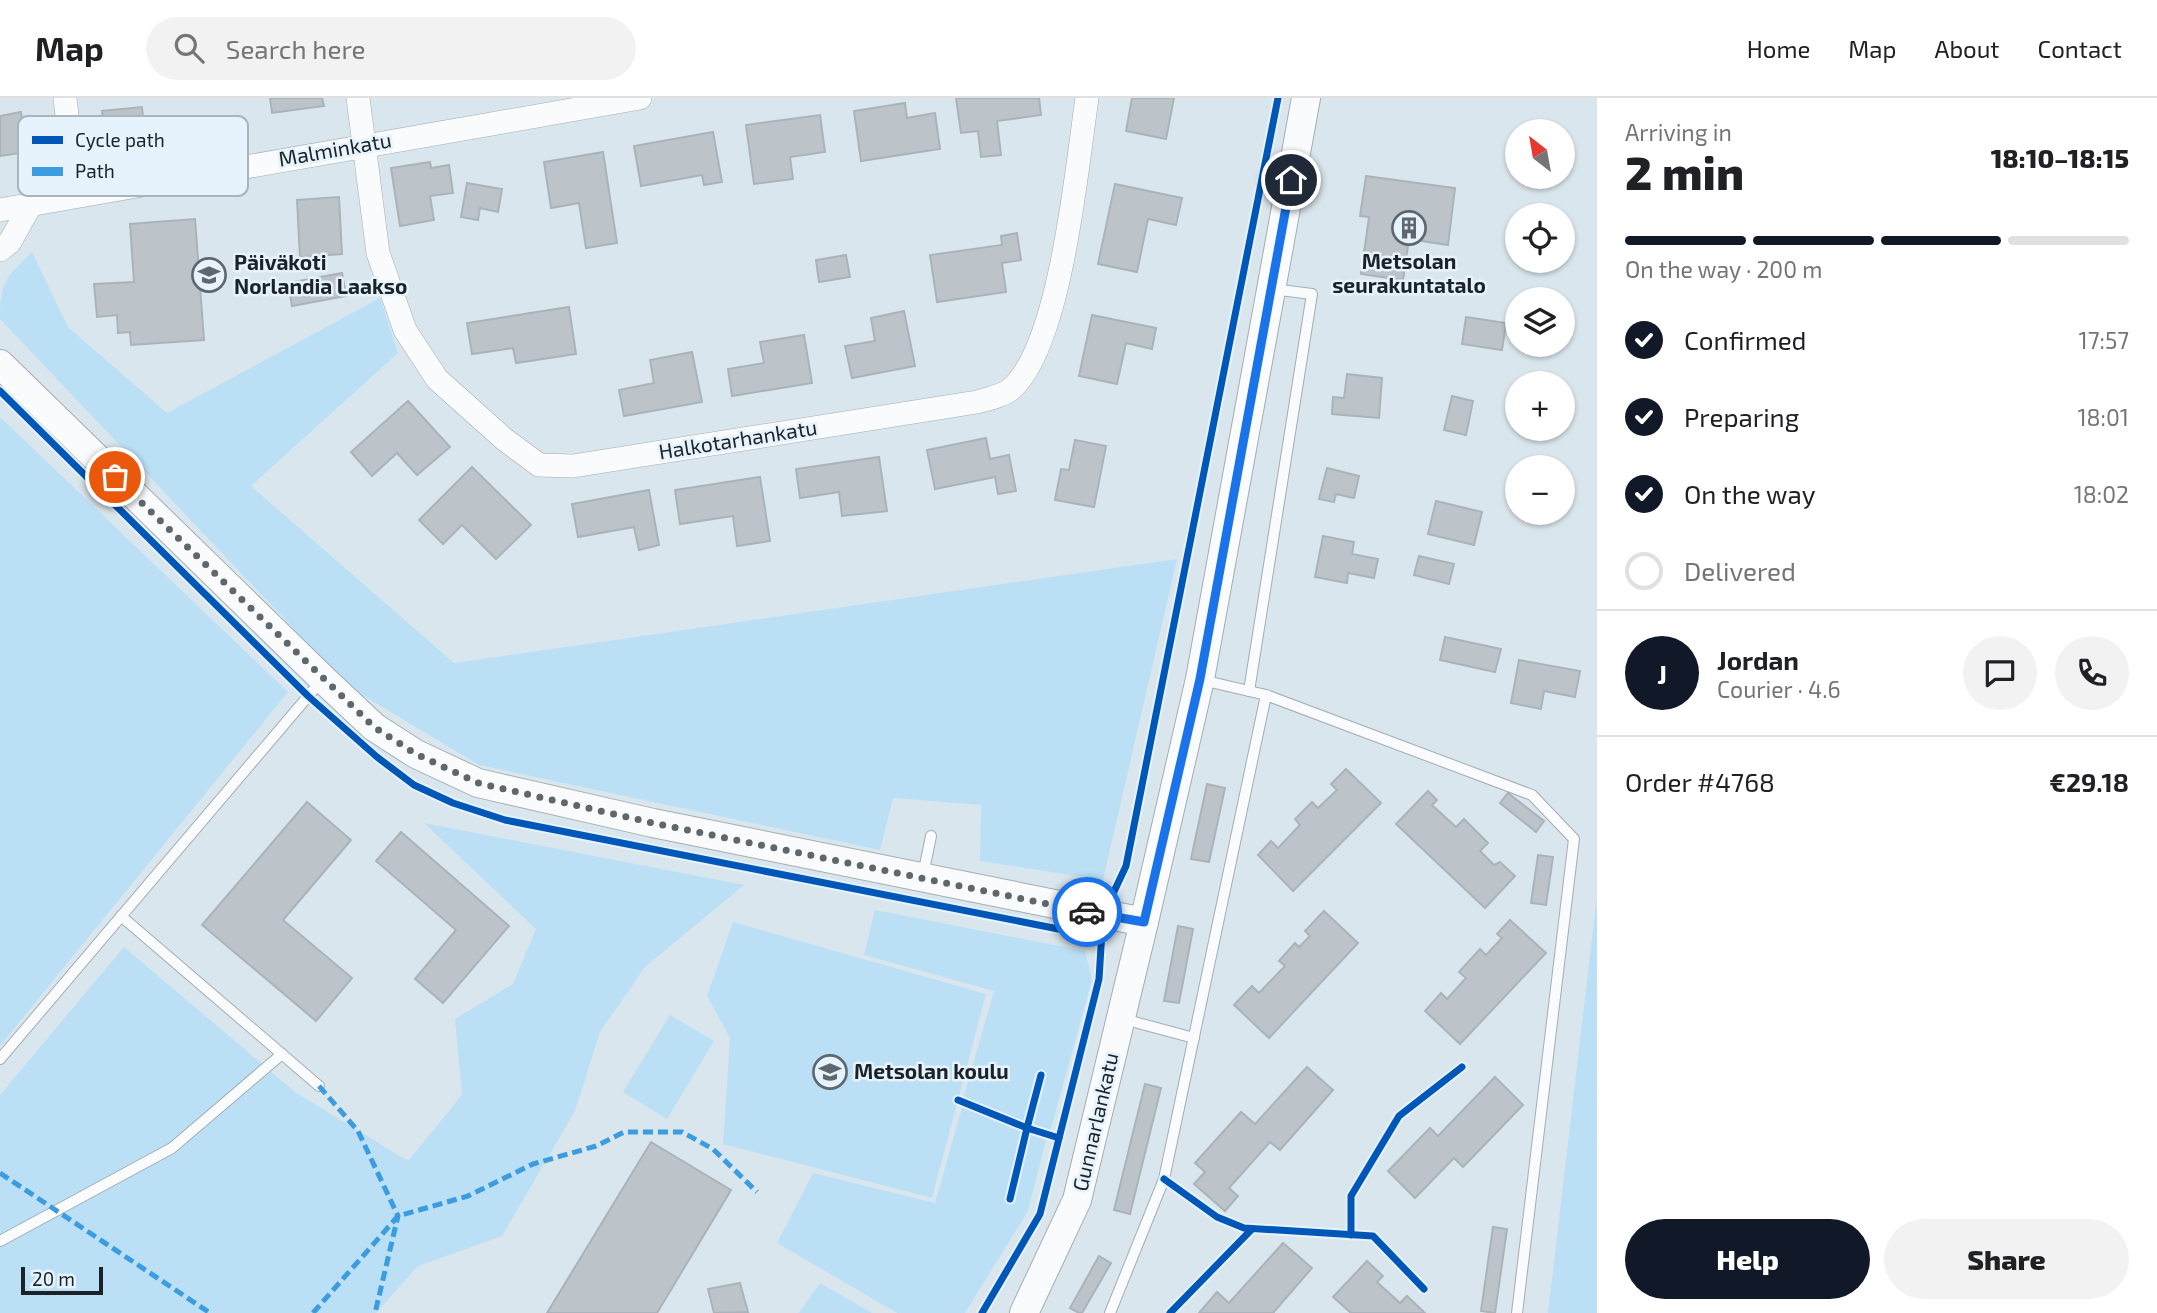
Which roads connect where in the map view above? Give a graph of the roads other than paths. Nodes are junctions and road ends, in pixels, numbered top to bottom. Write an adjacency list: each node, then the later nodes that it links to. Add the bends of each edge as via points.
1 (65, 98): 6 (street)
2 (358, 98): 7 (street, Halkotarhankatu)
3 (640, 98): 7 (street, Malminkatu)
4 (1087, 98): 7 (street, Halkotarhankatu, via 1066,237 1046,326 1030,366 1010,390 977,402 573,466 539,465 437,379 405,330 378,253)
5 (1306, 98): 13 (street, Gunnarlankatu)
6 (67, 116)
7 (363, 145): 8 (street, Malminkatu)
8 (248, 165)
9 (76, 196): 10 (street, Malminkatu)
10 (30, 206): 11 (street, Malminkatu); 12 (street, via 10,242)
11 (0, 210)
12 (0, 250)
13 (1271, 289): 16 (street, Gunnarlankatu); 17 (lane, via 1312,294)
14 (0, 364): 15 (street)
15 (323, 679): 20 (street, via 374,727 416,754 478,783); 21 (lane)
16 (1200, 679): 17 (lane); 22 (street, Gunnarlankatu)
17 (1249, 691): 18 (lane)
18 (1266, 695): 24 (lane); 31 (lane, via 1532,795 1574,839)
19 (930, 836): 20 (lane)
20 (922, 878): 22 (street)
21 (121, 916): 25 (lane); 26 (lane)
22 (1144, 922): 23 (street, Gunnarlankatu)
23 (1121, 1018): 24 (lane); 29 (street, Gunnarlankatu, via 1077,1200)
24 (1194, 1038): 30 (lane, via 1164,1179)
25 (282, 1054): 27 (lane); 28 (lane, via 172,1148)
26 (0, 1059)
27 (319, 1086)
28 (0, 1241)
29 (1024, 1313)
30 (1110, 1313)
31 (1517, 1313)

